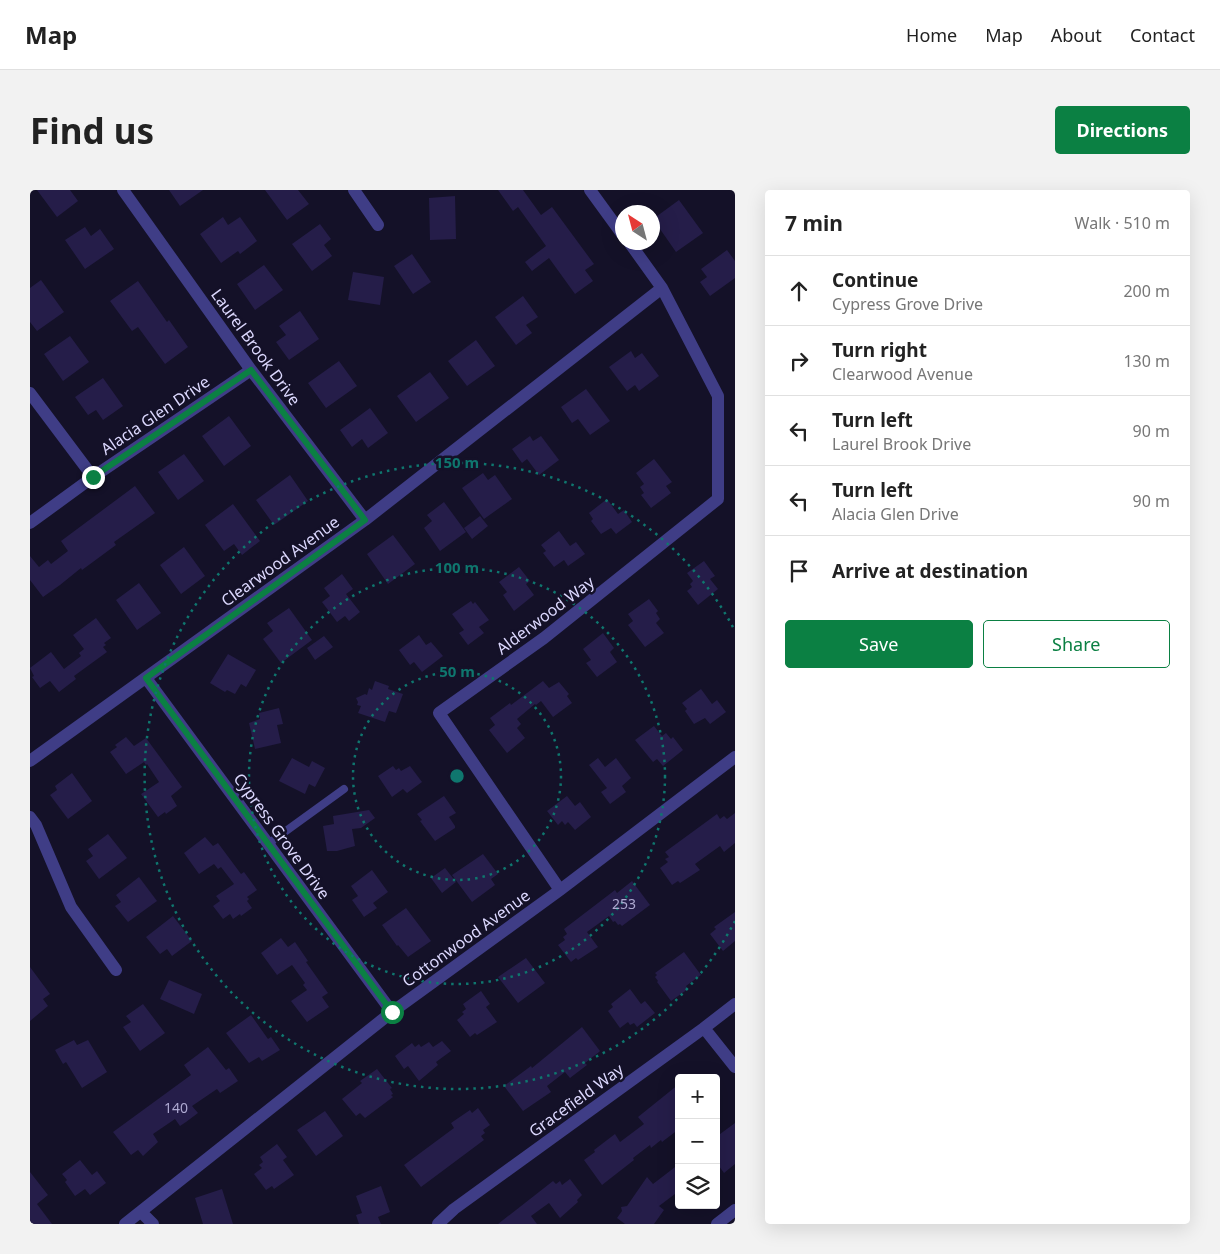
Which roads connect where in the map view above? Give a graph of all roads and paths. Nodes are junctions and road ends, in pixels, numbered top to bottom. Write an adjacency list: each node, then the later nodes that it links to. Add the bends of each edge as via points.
1 (123, 190): 8 (street, Laurel Brook Drive)
2 (354, 190): 5 (street)
3 (590, 190): 4 (street)
4 (615, 224)
5 (378, 225)
6 (635, 250): 7 (street)
7 (662, 288): 11 (street, Clearwood Avenue); 19 (street, Alderwood Way, via 718,396 718,499 544,638 439,714)
8 (251, 370): 10 (street, Alacia Glen Drive); 11 (street, Laurel Brook Drive)
9 (30, 393): 10 (street)
10 (93, 477): 12 (street, Alacia Glen Drive)
11 (365, 520): 13 (street, Clearwood Avenue)
12 (30, 523)
13 (146, 678): 15 (street, Clearwood Avenue); 18 (street, Cypress Grove Drive)
14 (735, 757): 19 (street, Cottonwood Avenue)
15 (30, 762)
16 (344, 789): 18 (lane)
17 (30, 817): 20 (street, via 71,907)
18 (268, 844): 22 (street, Cypress Grove Drive)
19 (560, 890): 22 (street, Cottonwood Avenue)
20 (116, 970)
21 (735, 1004): 23 (street, Gracefield Way)
22 (392, 1012): 26 (street, Cottonwood Avenue)
23 (704, 1028): 24 (street); 29 (street, Gracefield Way, via 454,1209)
24 (735, 1067)
25 (735, 1210): 30 (street)
26 (141, 1212): 27 (street, Cottonwood Avenue); 28 (street)
27 (125, 1224)
28 (153, 1224)
29 (438, 1224)
30 (717, 1224)

